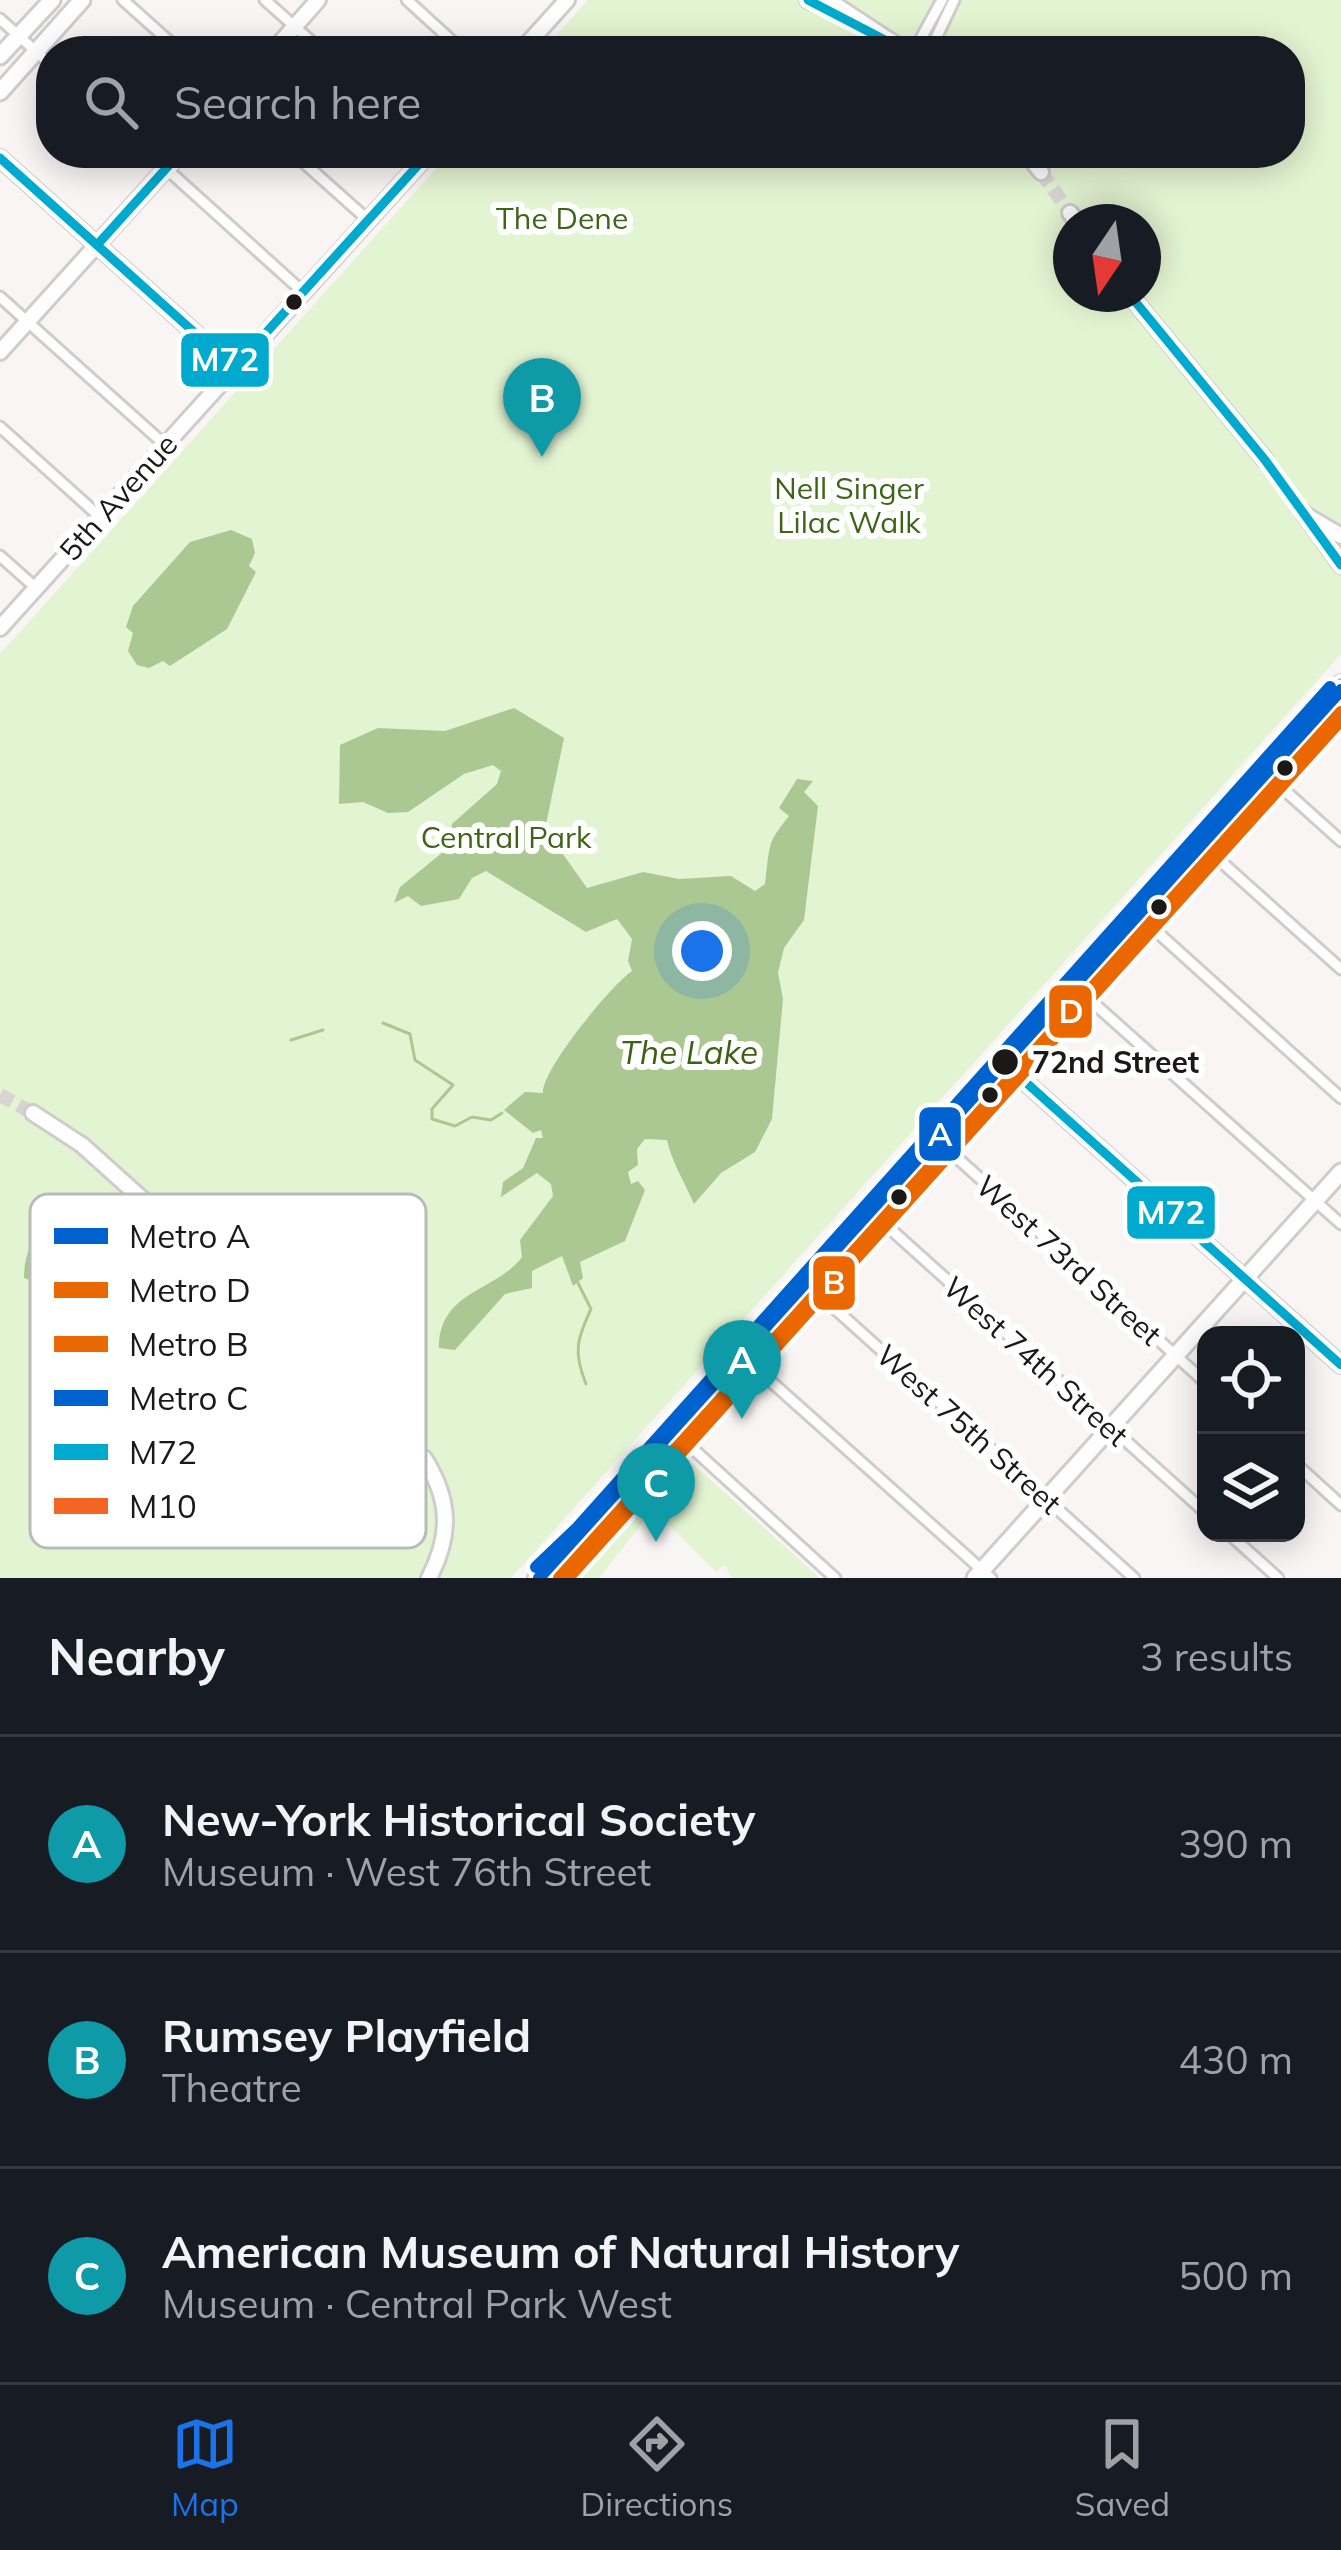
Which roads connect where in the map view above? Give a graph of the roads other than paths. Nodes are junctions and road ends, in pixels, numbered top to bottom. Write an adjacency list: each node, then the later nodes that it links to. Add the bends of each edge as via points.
1 (52, 0): 15 (main road)
2 (82, 0): 16 (main road)
3 (123, 0): 17 (street)
4 (265, 0): 14 (street)
5 (318, 0): 14 (main road)
6 (407, 0): 20 (street)
7 (808, 0): 13 (main road)
8 (829, 0): 13 (main road)
9 (942, 0): 23 (street)
10 (954, 0): 24 (street)
11 (558, 3): 21 (main road)
12 (0, 20): 15 (street)
13 (866, 26): 22 (main road)
14 (295, 27): 18 (main road); 19 (street)
15 (18, 36): 25 (street); 26 (main road)
16 (50, 36)
17 (163, 36)
18 (287, 36)
19 (305, 36)
20 (447, 36)
21 (533, 36)
22 (882, 36)
23 (922, 36)
24 (937, 36)
25 (36, 52): 27 (main road)
26 (0, 56)
27 (0, 92)
28 (0, 158): 35 (main road)
29 (166, 168): 35 (main road); 36 (street)
30 (310, 168): 34 (street)
31 (415, 168): 34 (main road, 5th Avenue)
32 (1038, 168): 33 (main road)
33 (1041, 172)
34 (368, 220): 36 (main road, 5th Avenue)
35 (97, 245): 39 (main road); 41 (main road)
36 (303, 292): 41 (main road, 5th Avenue)
37 (0, 297): 39 (street)
38 (1144, 312): 44 (main road)
39 (28, 322): 40 (main road); 43 (street)
40 (0, 352)
41 (234, 368): 43 (main road, 5th Avenue)
42 (0, 427): 45 (street)
43 (165, 446): 45 (main road, 5th Avenue)
44 (1265, 460)
45 (100, 517): 49 (main road, 5th Avenue)
46 (1341, 536): 48 (main road, via 1304,513)
47 (0, 556): 49 (street)
48 (1341, 565)
49 (36, 589): 50 (main road, 5th Avenue)
50 (0, 628)
51 (1341, 683): 52 (main road)
52 (1326, 700): 53 (street); 54 (main road)
53 (1341, 714)
54 (1262, 770): 55 (street); 56 (main road)
55 (1341, 841)
56 (1198, 842): 57 (main road); 58 (street)
57 (1135, 912): 59 (main road); 61 (street)
58 (1341, 969)
59 (1071, 982): 60 (main road); 66 (street)
60 (1001, 1060): 63 (main road); 69 (main road)
61 (1341, 1098)
62 (33, 1114): 65 (main road)
63 (933, 1136): 67 (main road); 72 (street, West 73rd Street)
64 (1341, 1172): 66 (main road)
65 (137, 1194)
66 (1315, 1201): 68 (street); 69 (main road)
67 (867, 1208): 70 (main road); 76 (street, West 74th Street)
68 (1341, 1225)
69 (1245, 1279): 72 (main road); 73 (main road)
70 (803, 1280): 71 (main road); 79 (street, West 75th Street)
71 (739, 1352): 75 (main road); 83 (street)
72 (1176, 1356): 74 (street, West 73rd Street); 76 (main road)
73 (1341, 1365)
74 (1197, 1375)
75 (670, 1428): 85 (main road); 86 (street)
76 (1112, 1429): 79 (main road); 80 (street, West 74th Street)
77 (426, 1463): 84 (main road, via 447,1512)
78 (1305, 1472): 81 (street)
79 (1047, 1500): 83 (main road); 87 (street, West 75th Street)
80 (1197, 1505)
81 (1341, 1505)
82 (1238, 1542): 88 (street)
83 (983, 1575)
84 (429, 1578)
85 (536, 1578)
86 (835, 1578)
87 (1134, 1578)
88 (1278, 1578)

